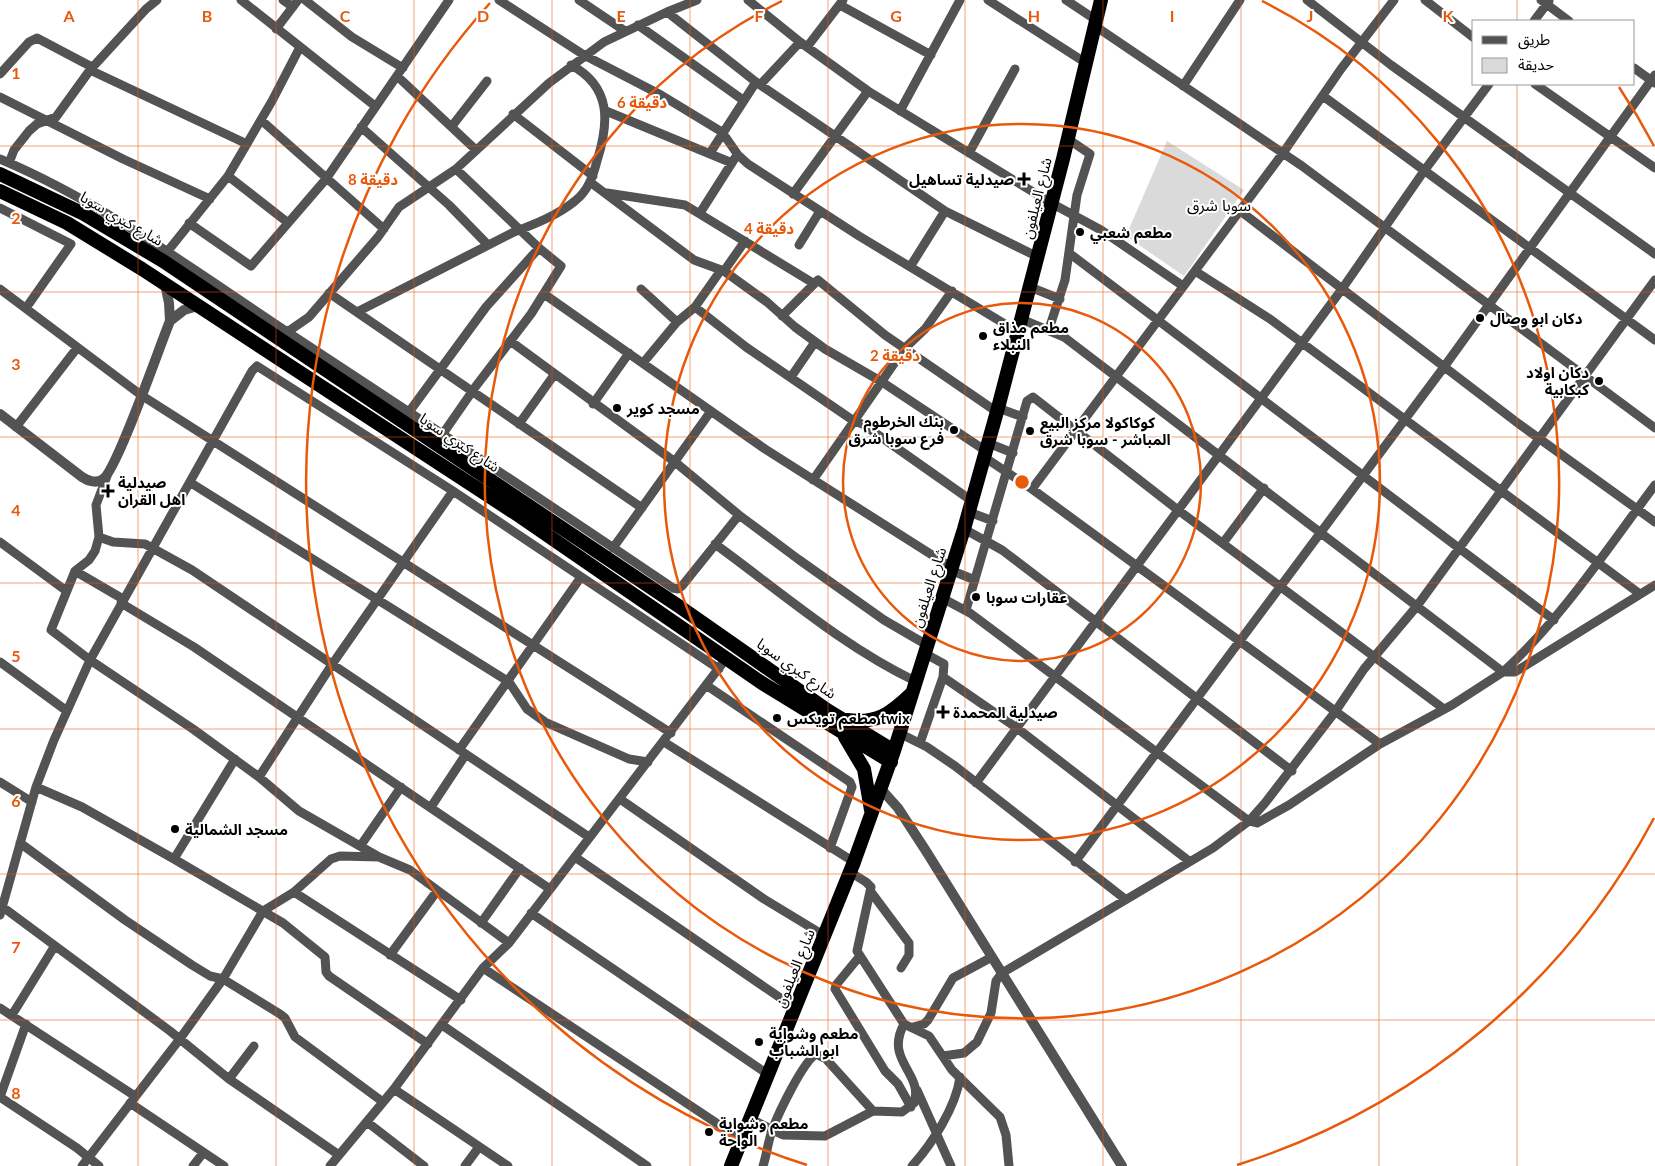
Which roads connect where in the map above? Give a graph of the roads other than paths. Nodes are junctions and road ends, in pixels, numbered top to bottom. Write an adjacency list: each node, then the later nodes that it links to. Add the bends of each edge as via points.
1 (241, 0): 26 (street)
2 (282, 0): 20 (street)
3 (305, 0): 36 (street, via 352,38)
4 (450, 0): 36 (street)
5 (499, 0): 32 (street)
6 (578, 0): 27 (street)
7 (696, 0): 21 (street)
8 (748, 0): 30 (street)
9 (988, 0): 34 (street)
10 (1066, 0): 24 (street)
11 (1101, 0): 24 (highway, شارع العيلفون)
12 (1240, 0): 47 (street)
13 (1307, 0): 29 (street)
14 (1394, 0): 29 (street)
15 (1425, 0): 28 (street)
16 (152, 1): 37 (street)
17 (958, 1): 33 (street)
18 (1546, 1): 22 (street); 23 (street)
19 (841, 2): 30 (street); 33 (street)
20 (295, 3): 26 (street)
21 (667, 12): 25 (street); 44 (street)
22 (1535, 20)
23 (1568, 20)
24 (1096, 23): 34 (highway, شارع العيلفون); 47 (street)
25 (638, 25): 27 (street); 51 (street)
26 (276, 29): 31 (street)
27 (625, 31): 32 (street)
28 (1472, 36)
29 (1362, 43): 49 (street); 56 (street)
30 (803, 45): 44 (street); 48 (street)
31 (300, 47): 52 (street); 57 (street)
32 (584, 55): 35 (street); 61 (street)
33 (931, 55): 54 (street)
34 (1086, 63): 64 (highway, شارع العيلفون)
35 (571, 65): 53 (street, via 592,82); 55 (street)
36 (403, 68): 41 (street)
37 (91, 69): 40 (street, via 37,38 29,42); 58 (street, via 56,117); 65 (street)
38 (1015, 69): 68 (street)
39 (1635, 69): 42 (street)
40 (0, 74)
41 (397, 76): 52 (street); 59 (street)
42 (1654, 79): 63 (street)
43 (487, 82): 59 (street)
44 (758, 84): 51 (street); 62 (street)
45 (1489, 85): 56 (street)
46 (1536, 85): 63 (street)
47 (1183, 86): 69 (street)
48 (868, 91): 54 (street); 62 (street)
49 (1322, 96): 69 (street); 76 (street)
50 (0, 97): 58 (street)
51 (743, 100): 61 (street)
52 (375, 106): 60 (street)
53 (606, 111): 67 (street); 79 (street, via 603,142)
54 (900, 111): 68 (street)
55 (513, 114): 66 (street); 79 (street)
56 (1465, 117): 76 (street); 84 (street)
57 (261, 120): 65 (street); 78 (street)
58 (48, 121): 73 (street, via 33,127); 85 (street)
59 (452, 126): 66 (street)
60 (361, 127): 78 (street); 80 (street)
61 (722, 132): 67 (street); 71 (street)
62 (834, 136): 83 (street); 90 (street)
63 (1610, 136): 74 (street); 84 (street)
64 (1068, 139): 86 (highway, شارع العيلفون); 92 (street, via 1090,153)
65 (247, 144): 77 (street)
66 (476, 150): 75 (street)
67 (710, 153): 72 (street)
68 (969, 153): 86 (street)
69 (1283, 153): 88 (street); 95 (street)
70 (0, 155): 73 (street)
71 (738, 155): 72 (street); 83 (street)
72 (732, 163): 91 (street)
73 (5, 164): 103 (street, via 72,193); 134 (highway, شارع كبري سوبا)
74 (1655, 168)
75 (456, 169): 80 (street); 97 (street)
76 (1424, 171): 95 (street); 101 (street)
77 (228, 176): 85 (street); 93 (street)
78 (326, 179): 93 (street); 96 (street)
79 (591, 179): 82 (street); 97 (street, via 576,201)
80 (430, 188): 96 (street, via 399,207); 100 (street)
81 (0, 191): 112 (highway, شارع كبري سوبا, via 67,224)
82 (605, 193): 91 (street, via 675,202); 108 (street, via 694,260)
83 (794, 194): 89 (street)
84 (1570, 194): 101 (street); 105 (street)
85 (210, 199): 94 (street)
86 (1051, 203): 92 (street); 106 (highway, شارع العيلفون)
87 (0, 208): 125 (street, via 71,244)
88 (1239, 210): 109 (street); 117 (street)
89 (820, 211): 99 (street); 107 (street)
90 (945, 211): 106 (street); 107 (street)
91 (700, 213): 98 (street)
92 (1074, 214): 104 (street); 113 (street)
93 (287, 222): 94 (street, via 252,266)
94 (189, 223): 103 (street)
95 (1383, 228): 117 (street); 122 (street)
96 (384, 229): 119 (street)
97 (521, 230): 100 (street); 102 (street)
98 (745, 241): 108 (street); 111 (street)
99 (798, 245)
100 (488, 246): 126 (street)
101 (1530, 246): 122 (street); 129 (street)
102 (539, 248): 120 (street, via 561,266); 144 (street, via 486,307)
103 (166, 252): 134 (street)
104 (1069, 253): 121 (street); 128 (street)
105 (1655, 254)
106 (1038, 257): 114 (highway, شارع العيلفون)
107 (910, 267): 118 (street)
108 (722, 270): 124 (street); 127 (street)
109 (1195, 271): 113 (street); 138 (street)
110 (1655, 280): 129 (street)
111 (813, 283): 127 (street); 140 (street, via 819,280)
112 (165, 284): 123 (highway, شارع كبري سوبا); 130 (street)
113 (1183, 286): 128 (street)
114 (1030, 287): 121 (street); 132 (highway, شارع العيلفون)
115 (0, 289): 125 (street)
116 (641, 289): 131 (street)
117 (1342, 289): 138 (street); 143 (street)
118 (952, 291): 132 (street); 140 (street, via 925,329)
119 (329, 293): 126 (street); 134 (street, via 309,317)
120 (544, 294): 136 (street); 141 (street)
121 (1060, 298): 133 (street)
122 (1488, 305): 143 (street); 146 (street)
123 (198, 306): 130 (street, via 184,310); 216 (highway, شارع كبري سوبا)
124 (695, 307): 131 (street); 148 (street)
125 (26, 308): 139 (street)
126 (357, 312): 144 (street)
127 (782, 316): 137 (street)
128 (1158, 320): 147 (street); 152 (street)
129 (1627, 320): 135 (street); 146 (street)
130 (170, 321): 151 (street)
131 (677, 322): 142 (street)
132 (1020, 326): 133 (street); 154 (highway, شارع العيلفون)
133 (1049, 329): 147 (street)
134 (283, 335): 156 (street); 214 (highway, شارع كبري سوبا)
135 (1655, 340)
136 (510, 342): 145 (street); 150 (street)
137 (815, 342): 148 (street); 149 (street)
138 (1302, 343): 152 (street); 159 (street)
139 (77, 348): 151 (street); 162 (street)
140 (905, 348): 149 (street); 154 (street)
141 (629, 353): 142 (street); 153 (street)
142 (643, 363): 155 (street)
143 (1444, 367): 159 (street); 166 (street)
144 (440, 370): 150 (street); 156 (street)
145 (554, 375): 153 (street); 161 (street)
146 (1585, 376): 163 (street); 166 (street)
147 (1117, 377): 164 (street); 170 (street)
148 (791, 378): 160 (street)
149 (882, 382): 160 (street); 168 (street)
150 (472, 392): 161 (street); 165 (street)
151 (141, 395): 167 (street); 174 (street)
152 (1260, 399): 170 (street); 173 (street)
153 (592, 404): 171 (street)
154 (998, 410): 158 (street); 168 (highway, شارع العيلفون)
155 (712, 411): 171 (street); 175 (street)
156 (409, 412): 165 (street)
157 (0, 414): 162 (street)
158 (1023, 417): 164 (street, via 1028,399 1033,398); 169 (street)
159 (1404, 420): 173 (street); 181 (street)
160 (855, 421): 175 (street); 182 (street)
161 (519, 424): 183 (street)
162 (16, 427): 174 (street, via 85,479 99,481)
163 (1655, 428)
164 (1077, 431): 178 (street); 185 (street)
165 (442, 434): 197 (street)
166 (1540, 438): 181 (street); 184 (street)
167 (213, 442): 176 (street); 180 (street, via 257,366); 199 (street)
168 (986, 450): 169 (street); 172 (street); 182 (highway, شارع العيلفون)
169 (1013, 453): 172 (street)
170 (1219, 454): 179 (street); 185 (street)
171 (675, 462): 183 (street); 186 (street)
172 (1007, 472): 178 (street); 187 (street)
173 (1364, 474): 190 (street); 198 (street)
174 (107, 476): 191 (street, via 95,510)
175 (812, 480): 202 (street)
176 (191, 483): 196 (street); 211 (street)
177 (1655, 485): 184 (street)
178 (1032, 488): 201 (street)
179 (1264, 488): 190 (street); 194 (street)
180 (453, 491): 199 (street); 204 (street)
181 (1500, 492): 198 (street); 200 (street)
182 (970, 506): 187 (street); 189 (highway, شارع العيلفون)
183 (642, 508): 197 (street)
184 (1637, 509): 188 (street); 200 (street)
185 (1178, 510): 194 (street); 201 (street)
186 (739, 515): 195 (street); 221 (street)
187 (993, 521): 192 (street)
188 (1655, 522)
189 (964, 529): 192 (street); 202 (highway, شارع العيلفون)
190 (1321, 532): 207 (street); 213 (street)
191 (99, 537): 196 (street); 203 (street, via 92,557)
192 (986, 541): 205 (street); 218 (street)
193 (0, 542): 208 (street)
194 (1223, 543): 207 (street)
195 (715, 544): 197 (street, via 678,589); 232 (street, via 837,636)
196 (152, 548): 212 (street); 225 (street)
197 (613, 548)
198 (1458, 549): 213 (street); 217 (street)
199 (404, 563): 211 (street); 220 (street)
200 (1596, 564): 209 (street); 217 (street)
201 (1136, 566): 218 (street); 219 (street)
202 (950, 569): 205 (street); 210 (highway, شارع العيلفون)
203 (75, 570): 208 (street); 212 (street)
204 (581, 577): 220 (street); 226 (street)
205 (975, 580): 215 (street)
206 (1655, 585): 209 (street)
207 (1281, 586): 219 (street); 222 (street)
208 (66, 590): 223 (street, via 50,630)
209 (1640, 594): 227 (street, via 1515,672)
210 (942, 598): 215 (street); 221 (highway, شارع العيلفون)
211 (378, 599): 225 (street); 230 (street)
212 (122, 601): 223 (street); 237 (street)
213 (1417, 606): 222 (street); 227 (street)
214 (680, 607): 216 (highway); 238 (highway, شارع كبري سوبا)
215 (966, 610): 228 (street)
216 (672, 620): 226 (highway, شارع كبري سوبا)
217 (1554, 620): 227 (street)
218 (1096, 622): 228 (street); 233 (street)
219 (1238, 641): 233 (street); 236 (street)
220 (533, 645): 230 (street); 240 (street)
221 (925, 649): 229 (street, via 944,664); 232 (highway, شارع العيلفون)
222 (1376, 657): 234 (street); 236 (street)
223 (90, 660): 235 (street); 249 (street)
224 (0, 662): 235 (street)
225 (333, 663): 237 (street); 246 (street)
226 (722, 664): 231 (street); 242 (highway, شارع كبري سوبا)
227 (1503, 672): 234 (street)
228 (1055, 675): 239 (street); 247 (street)
229 (943, 677): 239 (street); 244 (street)
230 (509, 682): 246 (street); 250 (street, via 528,709 545,722 630,759)
231 (706, 685): 240 (street); 267 (street, via 850,782 852,787)
232 (913, 687): 238 (highway, via 892,711 874,720); 241 (highway, شارع العيلفون)
233 (1198, 698): 247 (street); 251 (street)
234 (1444, 709): 245 (street)
235 (67, 711): 255 (street)
236 (1335, 712): 245 (street); 251 (street)
237 (296, 718): 252 (street); 256 (street)
238 (844, 720): 248 (highway, شارع كبري سوبا)
239 (1017, 728): 254 (street); 260 (street)
240 (670, 733): 243 (street)
241 (900, 733): 244 (street); 248 (highway, شارع العيلفون)
242 (843, 735): 248 (highway, شارع كبري سوبا); 262 (highway, via 864,769)
243 (664, 742): 250 (street); 267 (street)
244 (920, 743): 254 (street)
245 (1380, 744): 263 (street, via 1261,822)
246 (463, 752): 261 (street); 264 (street)
247 (1158, 752): 260 (street); 263 (street)
248 (893, 757): 257 (highway, شارع العيلفون)
249 (235, 759): 252 (street); 270 (street)
250 (648, 762): 258 (street)
251 (1292, 771): 263 (street)
252 (259, 776): 266 (street, via 300,811)
253 (0, 782): 259 (street)
254 (976, 783): 272 (street)
255 (36, 787): 259 (street); 270 (street, via 82,807)
256 (401, 787): 261 (street); 266 (street)
257 (881, 789): 262 (highway, شارع العيلفون); 289 (street, via 898,808)
258 (620, 798): 264 (street); 284 (street, via 764,899)
259 (32, 802): 265 (street)
260 (1119, 805): 271 (street); 272 (street)
261 (431, 807): 274 (street)
262 (871, 810): 273 (highway, شارع العيلفون)
263 (1249, 820): 271 (street, via 1213,848)
264 (589, 837): 269 (street)
265 (20, 843): 280 (street); 293 (street, via 169,950 210,976)
266 (361, 845): 268 (street)
267 (830, 848): 273 (street)
268 (379, 857): 276 (street, via 410,870); 277 (street, via 340,856 331,859)
269 (574, 857): 275 (street); 296 (street)
270 (174, 859): 281 (street)
271 (1189, 861): 279 (street)
272 (1075, 862): 279 (street)
273 (852, 867): 278 (street, via 869,884); 284 (highway, شارع العيلفون)
274 (520, 868): 275 (street); 283 (street)
275 (550, 889): 282 (street)
276 (438, 891): 283 (street); 287 (street)
277 (294, 892): 281 (street); 287 (street)
278 (871, 892): 288 (street, via 857,945); 291 (street, via 909,944 909,955)
279 (1124, 899): 292 (street)
280 (1, 909): 286 (street)
281 (263, 911): 293 (street); 302 (street, via 296,931 321,952 329,976)
282 (531, 914): 285 (street); 305 (street)
283 (481, 923): 285 (street)
284 (825, 936): 296 (highway, شارع العيلفون)
285 (509, 943): 290 (street)
286 (54, 947): 297 (street); 301 (street)
287 (390, 955): 294 (street)
288 (859, 957): 300 (street); 312 (street, via 836,989 885,1071 898,1084)
289 (992, 957): 292 (street); 300 (street, via 953,978 924,1024)
290 (483, 968): 294 (street); 318 (street)
291 (901, 968)
292 (1002, 973): 304 (street, via 996,982 990,1014 977,1042 964,1053); 336 (street)
293 (223, 979): 301 (street); 311 (street, via 280,1014 296,1037)
294 (461, 1000): 299 (street)
295 (0, 1008): 297 (street)
296 (795, 1008): 305 (highway, شارع العيلفون)
297 (12, 1015): 298 (street)
298 (26, 1024): 310 (street); 322 (street, via 0,1097 77,1148)
299 (442, 1025): 302 (street); 330 (street)
300 (908, 1026): 304 (street, via 930,1036); 309 (street, via 898,1036 898,1049)
301 (179, 1040): 307 (street); 310 (street)
302 (428, 1044): 308 (street)
303 (254, 1046): 307 (street)
304 (943, 1056): 306 (street)
305 (769, 1075): 314 (highway, شارع العيلفون)
306 (960, 1077): 317 (street, via 952,1104); 335 (street, via 1000,1117 1006,1135)
307 (229, 1079): 321 (street)
308 (394, 1089): 311 (street); 319 (street)
309 (917, 1090): 312 (street); 317 (street)
310 (132, 1099): 320 (street); 322 (street)
311 (383, 1102): 315 (street)
312 (911, 1107): 313 (street, via 902,1112)
313 (873, 1111): 316 (street, via 825,1136 784,1135); 316 (street, via 826,1059 816,1054 807,1062)
314 (751, 1119): 316 (street); 318 (highway, شارع العيلفون)
315 (367, 1122): 321 (street); 327 (street)
316 (772, 1130): 332 (street)
317 (935, 1132): 333 (street); 334 (street)
318 (742, 1140): 331 (highway, شارع العيلفون)
319 (479, 1147): 328 (street); 329 (street)
320 (203, 1153): 324 (street); 325 (street)
321 (339, 1155): 326 (street)
322 (85, 1162): 323 (street)
323 (99, 1166)
324 (192, 1166)
325 (224, 1166)
326 (330, 1166)
327 (424, 1166)
328 (465, 1166)
329 (508, 1166)
330 (647, 1166)
331 (731, 1166)
332 (763, 1166)
333 (912, 1166)
334 (951, 1166)
335 (1009, 1166)
336 (1122, 1166)

